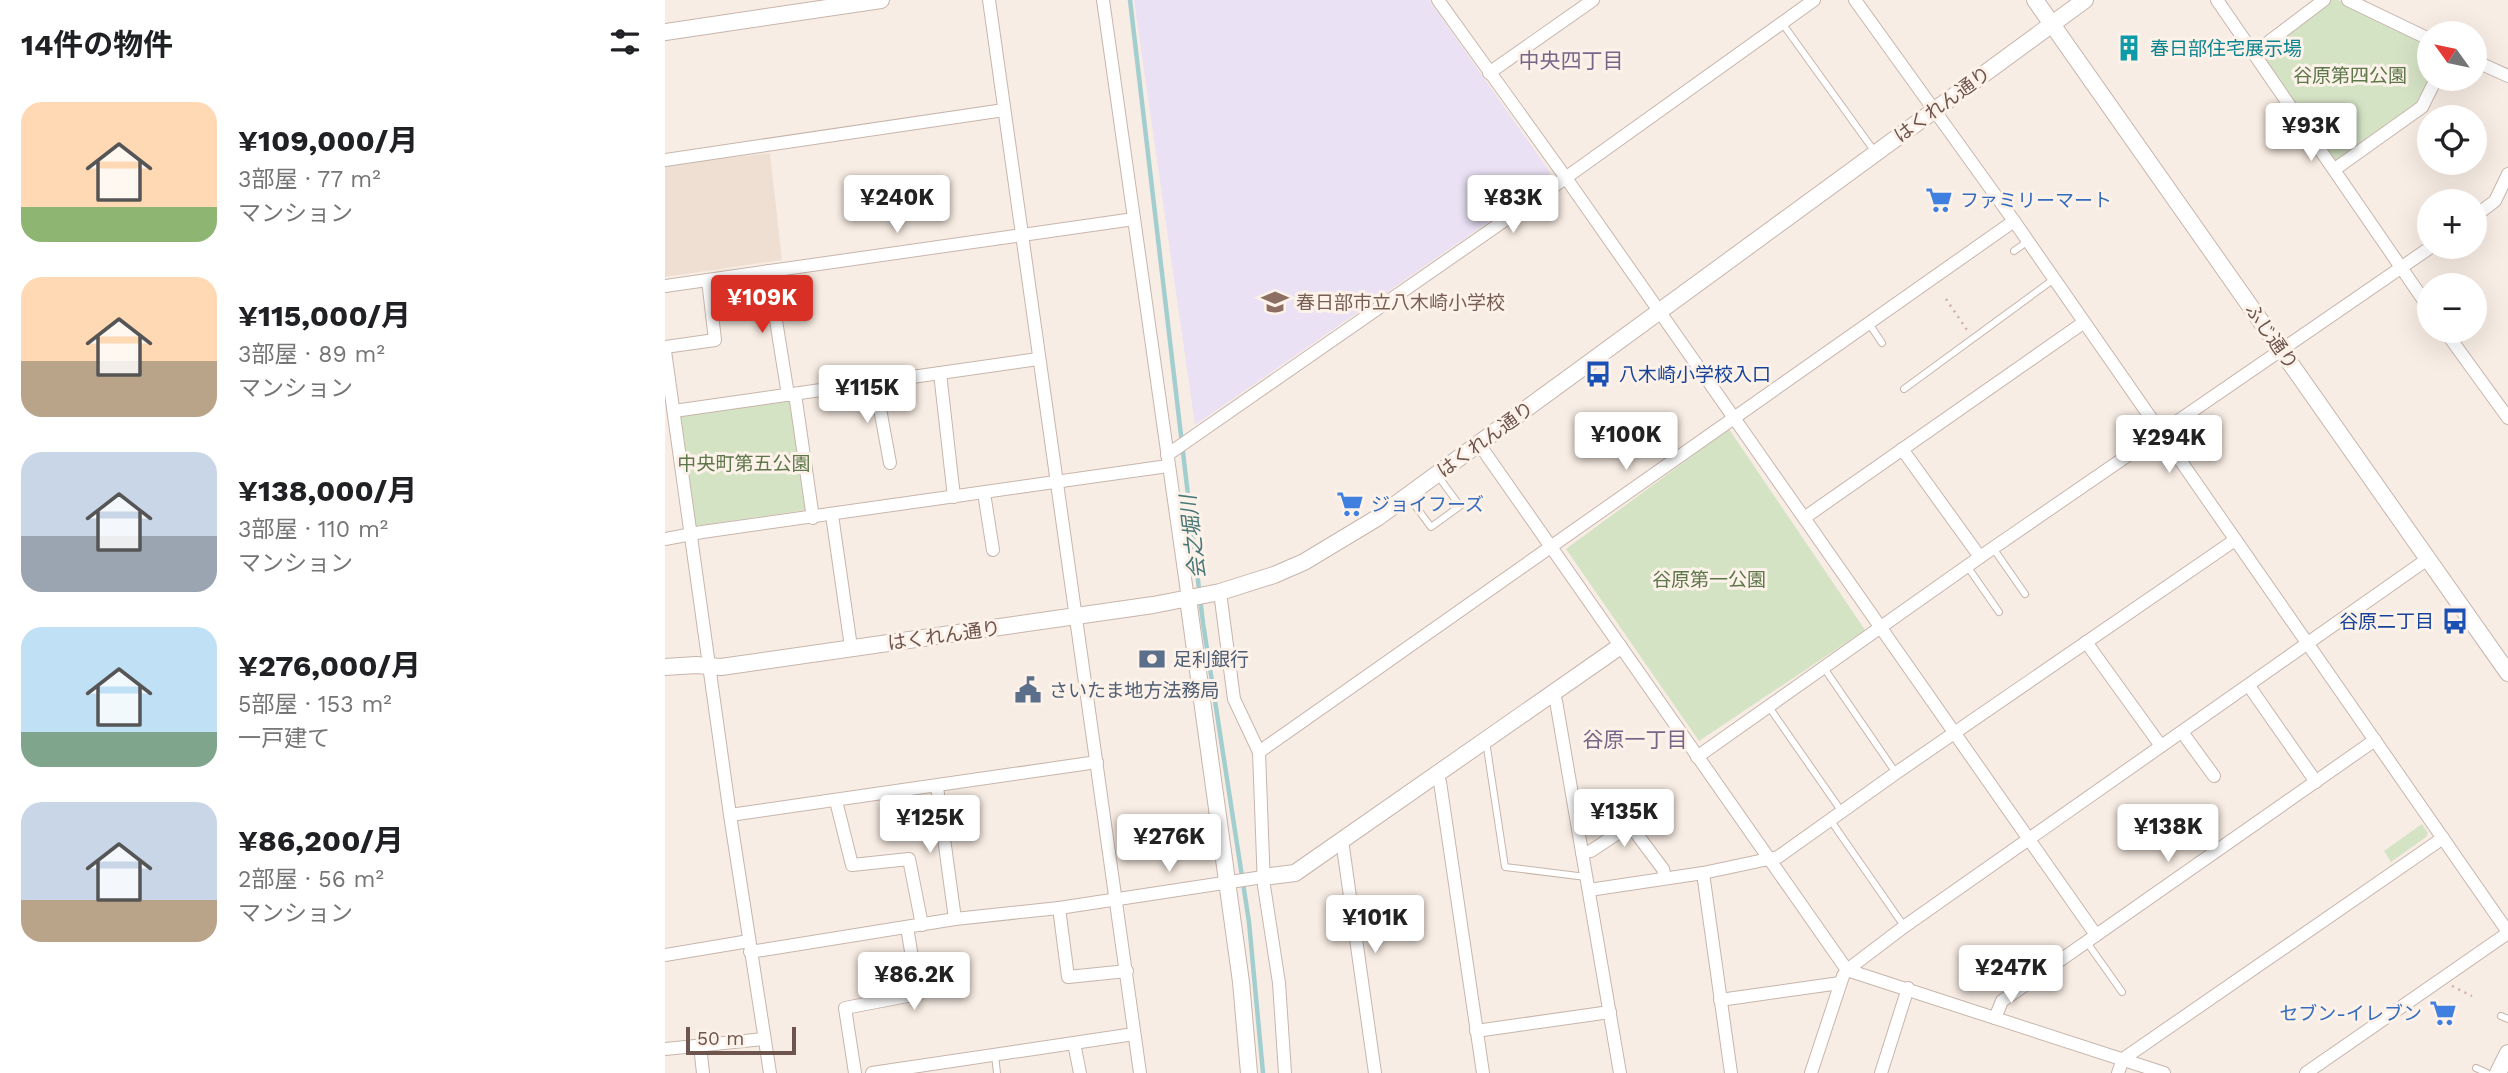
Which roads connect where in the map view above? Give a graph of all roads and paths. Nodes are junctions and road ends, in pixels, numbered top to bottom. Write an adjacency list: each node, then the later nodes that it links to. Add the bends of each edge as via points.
1 (881, 0): 15 (street)
2 (989, 0): 22 (street)
3 (1103, 0): 30 (street)
4 (1438, 0): 19 (street)
5 (1593, 0): 19 (street)
6 (1814, 0): 13 (street)
7 (1855, 0): 23 (street)
8 (2035, 0): 14 (street, ふじ通り)
9 (2085, 0): 14 (street, はくれん通り)
10 (2217, 0): 17 (street)
11 (2324, 0): 17 (street)
12 (2348, 0): 16 (street)
13 (1782, 23): 24 (lane); 28 (street)
14 (2052, 24): 23 (street, はくれん通り); 50 (street, ふじ通り)
15 (665, 32)
16 (2417, 33)
17 (2254, 53): 26 (street)
18 (2487, 66): 20 (street)
19 (1489, 73): 28 (street)
20 (2508, 76)
21 (2430, 91): 26 (street, via 2422,107)
22 (1004, 110): 25 (street); 32 (street)
23 (1934, 111): 24 (street, はくれん通り); 31 (street)
24 (1875, 153): 43 (street, はくれん通り)
25 (665, 160)
26 (2335, 169): 36 (street)
27 (2508, 174): 29 (street, via 2495,201)
28 (1566, 178): 43 (street); 62 (street)
29 (2487, 207)
30 (1134, 219): 32 (street); 62 (street)
31 (2014, 221): 33 (street); 44 (street)
32 (1021, 234): 37 (street); 51 (street)
33 (2028, 242): 34 (lane); 39 (street)
34 (2014, 251)
35 (2417, 256): 36 (street)
36 (2400, 268): 41 (street); 50 (street)
37 (768, 271): 38 (street); 55 (street)
38 (708, 279): 40 (street); 49 (street, via 715,340)
39 (2054, 279): 45 (street); 46 (lane)
40 (665, 286)
41 (2417, 291)
42 (1945, 299): 46 (path)
43 (1658, 312): 57 (street); 60 (street, はくれん通り)
44 (1868, 322): 47 (lane); 57 (street)
45 (2083, 323): 59 (street); 61 (street)
46 (1973, 339): 54 (lane)
47 (1882, 343)
48 (2454, 343): 58 (street)
49 (665, 349): 56 (street)
50 (2281, 349): 59 (street); 79 (street, ふじ通り)
51 (1038, 359): 52 (street); 65 (street)
52 (940, 373): 53 (street); 68 (street)
53 (875, 382): 55 (street); 63 (street)
54 (1904, 389)
55 (791, 394): 56 (street); 70 (street)
56 (674, 411): 72 (street)
57 (1733, 417): 71 (street); 75 (street)
58 (2508, 418)
59 (2159, 433): 74 (street); 76 (street)
60 (1479, 444): 64 (street, はくれん通り); 75 (street)
61 (1902, 449): 71 (street); 78 (street)
62 (1169, 457): 65 (street); 83 (street)
63 (890, 463)
64 (1437, 474): 67 (street, はくれん通り); 67 (lane, via 1460,506 1431,527)
65 (1058, 482): 66 (street); 85 (street)
66 (984, 493): 68 (street); 77 (street)
67 (1408, 496): 81 (street, はくれん通り, via 1304,562)
68 (954, 497): 69 (street)
69 (832, 515): 70 (street); 90 (street)
70 (813, 518): 72 (street)
71 (1804, 518): 86 (street)
72 (691, 534): 73 (street); 91 (street)
73 (665, 539)
74 (2235, 540): 87 (street); 88 (street)
75 (1550, 545): 89 (street); 103 (street)
76 (1993, 548): 78 (street); 82 (lane)
77 (993, 550)
78 (1980, 557): 80 (street)
79 (2429, 558): 88 (street); 94 (street, ふじ通り)
80 (1967, 566): 84 (lane); 86 (street)
81 (1216, 593): 83 (street, はくれん通り); 103 (street, via 1234,699)
82 (2025, 593)
83 (1191, 598): 85 (street, はくれん通り); 123 (street)
84 (1999, 612)
85 (1076, 616): 90 (street, はくれん通り); 105 (street)
86 (1880, 628): 93 (street); 99 (street)
87 (2086, 642): 99 (street); 102 (street)
88 (2308, 645): 95 (street); 100 (street)
89 (1619, 647): 96 (street); 104 (street)
90 (851, 648): 91 (street, はくれん通り)
91 (710, 666): 92 (street, はくれん通り); 113 (street)
92 (665, 667)
93 (1824, 668): 97 (street); 106 (lane)
94 (2508, 673)
95 (2249, 686): 98 (street); 109 (street)
96 (1553, 694): 101 (street); 118 (street)
97 (1769, 707): 104 (street); 112 (lane)
98 (2182, 732): 102 (street); 108 (street)
99 (1954, 733): 106 (street); 117 (street)
100 (2375, 740): 109 (street); 115 (street)
101 (1484, 743): 107 (street); 124 (lane, via 1505,867)
102 (2161, 746): 117 (street)
103 (1259, 752): 121 (street)
104 (1697, 757): 119 (street)
105 (1097, 762): 110 (street); 125 (street)
106 (1896, 773): 112 (street)
107 (1437, 776): 116 (street); 145 (street)
108 (2214, 776)
109 (2316, 782): 132 (street)
110 (937, 787): 111 (street); 127 (street)
111 (836, 800): 113 (street); 128 (street, via 852,865 909,859)
112 (1842, 812): 114 (street)
113 (730, 815): 133 (street)
114 (1831, 821): 119 (street); 129 (lane)
115 (2443, 838): 131 (street); 153 (street)
116 (1342, 840): 121 (street, via 1295,873); 164 (street)
117 (2029, 840): 129 (street); 132 (street)
118 (1582, 853): 122 (street, via 1630,825); 124 (street)
119 (1769, 860): 120 (street); 135 (street)
120 (1703, 873): 122 (street); 142 (street)
121 (1257, 877): 123 (street); 163 (street, via 1279,984)
122 (1665, 878): 124 (street)
123 (1231, 881): 125 (street); 162 (street)
124 (1588, 884): 143 (street)
125 (1116, 900): 126 (street); 136 (street)
126 (1059, 908): 127 (street); 136 (street, via 1068,977)
127 (955, 919): 128 (street)
128 (922, 925): 130 (street)
129 (1905, 926): 135 (street)
130 (907, 927): 133 (street); 157 (street, via 918,994 845,1008)
131 (2508, 932): 137 (street)
132 (2091, 938): 140 (lane); 144 (street, via 2003,1000)
133 (750, 946): 134 (street); 147 (street)
134 (665, 955)
135 (1847, 970): 138 (street); 139 (street)
136 (1126, 971): 146 (street)
137 (2439, 980): 141 (path); 172 (street)
138 (1840, 983): 142 (street); 168 (street)
139 (1908, 988): 144 (street); 169 (street)
140 (2122, 992)
141 (2472, 996)
142 (1720, 1000): 167 (street)
143 (1610, 1012): 145 (street); 166 (street)
144 (1995, 1018): 153 (street)
145 (1476, 1031): 165 (street)
146 (1134, 1034): 148 (street); 161 (street)
147 (764, 1039): 149 (street); 156 (street)
148 (1074, 1043): 152 (street); 160 (street)
149 (700, 1046): 150 (street); 155 (street)
150 (665, 1049)
151 (2508, 1054): 174 (street)
152 (995, 1055): 158 (street); 159 (lane)
153 (2123, 1059): 170 (street); 171 (street)
154 (2476, 1068): 173 (lane)
155 (703, 1073)
156 (770, 1073)
157 (855, 1073)
158 (872, 1073)
159 (997, 1073)
160 (1080, 1073)
161 (1140, 1073)
162 (1249, 1073)
163 (1285, 1073)
164 (1374, 1073)
165 (1483, 1073)
166 (1620, 1073)
167 (1731, 1073)
168 (1811, 1073)
169 (1881, 1073)
170 (2118, 1073)
171 (2164, 1073)
172 (2306, 1073)
173 (2487, 1073)
174 (2498, 1073)

